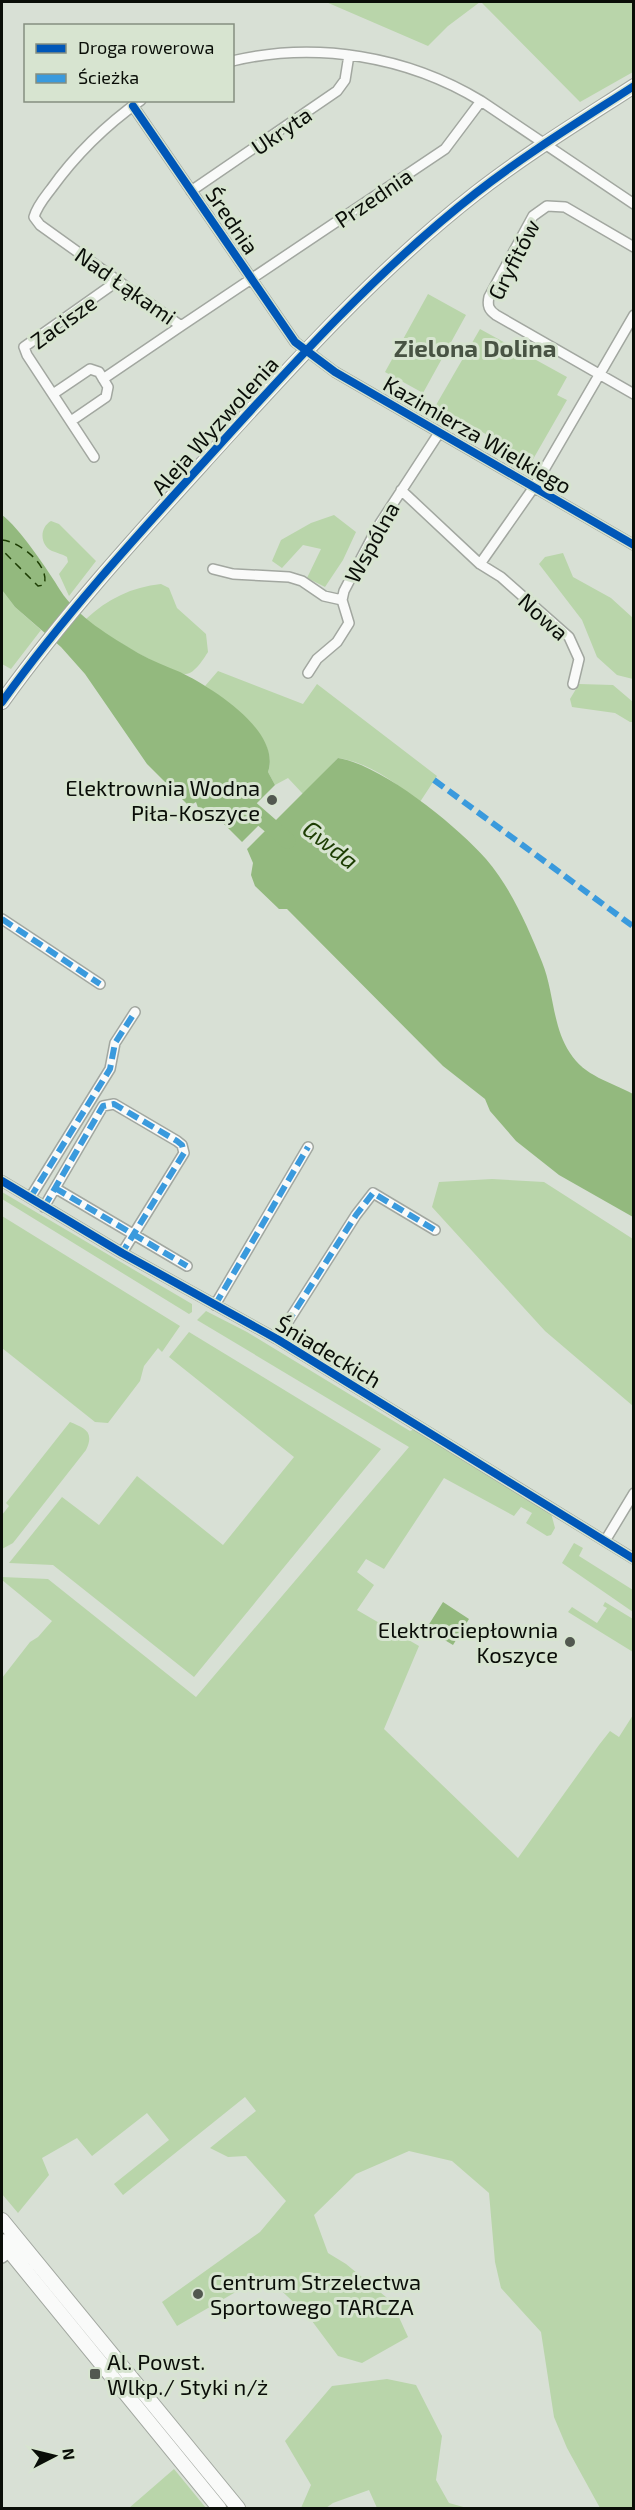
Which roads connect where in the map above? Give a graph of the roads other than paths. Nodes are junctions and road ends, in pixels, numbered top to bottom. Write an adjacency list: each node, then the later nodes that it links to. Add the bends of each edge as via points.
1 (349, 55): 2 (street, via 288,52); 5 (street, via 425,74); 9 (street, Ukryta, via 345,80 337,91)
2 (234, 61)
3 (633, 86): 7 (street, Aleja Wyzwolenia)
4 (633, 94): 7 (street, Aleja Wyzwolenia)
5 (481, 101): 8 (street); 13 (street, Przednia, via 445,149)
6 (137, 103): 9 (street, Średnia); 12 (street, Nad Łąkami, via 80,152 34,217)
7 (604, 106): 8 (street, Aleja Wyzwolenia)
8 (545, 143): 10 (street); 16 (street, Aleja Wyzwolenia, via 416,244)
9 (191, 191): 13 (street, Średnia)
10 (633, 204)
11 (633, 247): 17 (street, Gryfitów, via 565,207 540,209 489,297 489,307 496,315)
12 (116, 279): 15 (street, Nad Łąkami); 19 (street, Zacisze, via 25,345 27,355)
13 (252, 279): 15 (street, Nad Łąkami); 16 (street, Średnia)
14 (633, 315): 17 (street)
15 (181, 326): 18 (street)
16 (306, 352): 22 (street, Kazimierza Wielkiego); 32 (street, Aleja Wyzwolenia, via 83,598)
17 (599, 375): 20 (street); 24 (street)
18 (103, 379): 19 (street, via 97,370 90,369); 21 (street, via 108,387 106,397)
19 (53, 394): 21 (street, Zacisze)
20 (633, 394)
21 (71, 421): 23 (street, Zacisze)
22 (439, 433): 24 (street, Kazimierza Wielkiego); 25 (street, Wspólna)
23 (94, 457)
24 (534, 487): 26 (street, Kazimierza Wielkiego); 27 (street)
25 (401, 490): 27 (street, Nowa); 29 (street, Wspólna)
26 (633, 545)
27 (480, 564): 31 (street, Nowa, via 501,577 570,637 579,659)
28 (213, 569): 29 (street, Wspólna, via 302,581 324,596)
29 (342, 600): 30 (street, via 349,623)
30 (308, 673)
31 (573, 684)
32 (2, 702)
33 (2, 919): 34 (street)
34 (100, 984)
35 (135, 1012): 39 (street, via 115,1043 110,1069)
36 (308, 1147): 45 (street)
37 (2, 1181): 39 (street, Śniadeckich)
38 (55, 1188): 40 (street); 42 (street); 42 (street, via 103,1106 114,1104 128,1111 177,1140 184,1153)
39 (30, 1198): 40 (street, Śniadeckich)
40 (44, 1207): 43 (street, Śniadeckich)
41 (435, 1230): 46 (street, via 373,1193)
42 (133, 1234): 43 (street); 44 (street)
43 (122, 1253): 45 (street, Śniadeckich)
44 (187, 1266)
45 (215, 1305): 46 (street, Śniadeckich)
46 (277, 1340): 48 (street, Śniadeckich)
47 (633, 1493): 48 (street)
48 (605, 1541): 49 (street, Śniadeckich)
49 (633, 1559)
50 (2, 2220): 51 (street)
51 (16, 2238): 52 (street); 52 (street, via 14,2247); 54 (street)
52 (4, 2248): 53 (street)
53 (219, 2508)
54 (238, 2508)

